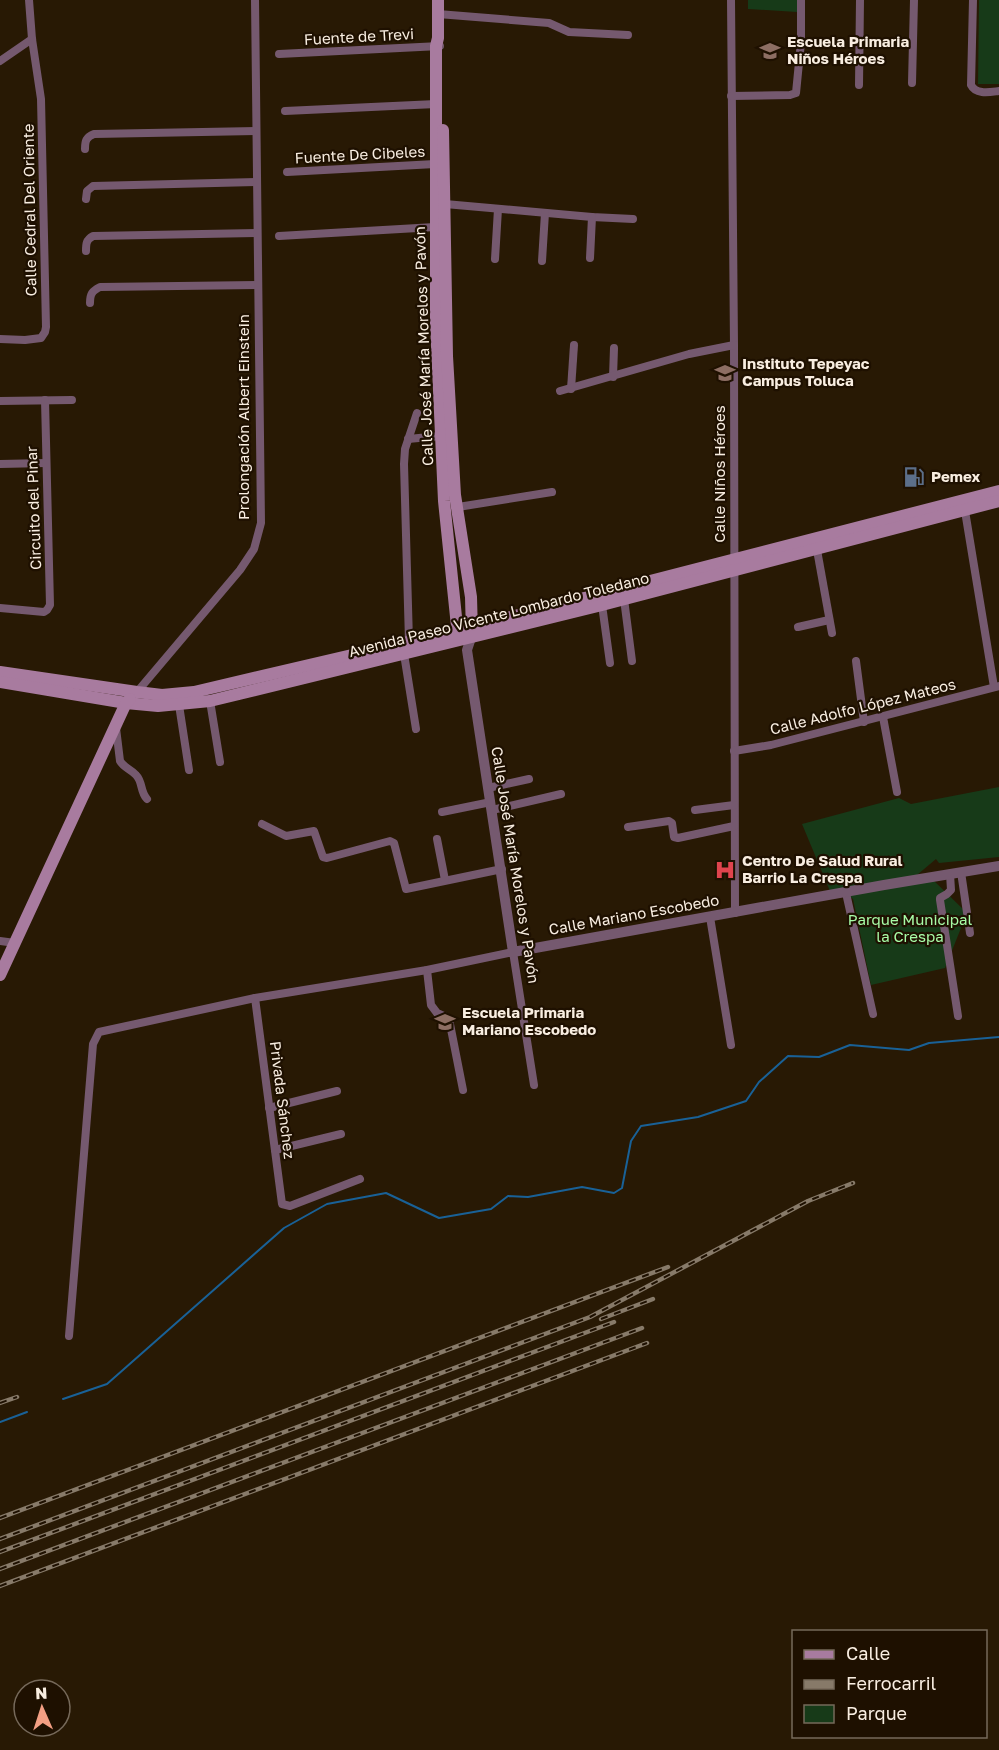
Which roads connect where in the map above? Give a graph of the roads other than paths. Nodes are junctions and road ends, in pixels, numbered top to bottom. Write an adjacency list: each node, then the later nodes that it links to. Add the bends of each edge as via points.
1 (29, 0): 11 (street)
2 (255, 0): 21 (street, Prolongación Albert Einstein)
3 (438, 0): 9 (main road, Calle José María Morelos y Pavón)
4 (731, 0): 18 (street, Calle Niños Héroes)
5 (801, 0): 18 (street, via 796,93)
6 (860, 0): 16 (street)
7 (914, 0): 15 (street)
8 (973, 0): 17 (street, via 971,85 977,91)
9 (438, 14): 10 (street, via 549,23 569,32); 12 (main road, Calle José María Morelos y Pavón)
10 (628, 35)
11 (32, 39): 14 (street); 41 (street, Calle Cedral Del Oriente, via 41,99 46,327 41,338)
12 (438, 43): 13 (street, Fuente de Trevi); 19 (main road, Calle José María Morelos y Pavón); 27 (main road, Calle José María Morelos y Pavón, via 443,73)
13 (279, 54)
14 (0, 61)
15 (912, 83)
16 (859, 85)
17 (999, 92)
18 (731, 96): 43 (street, Calle Niños Héroes)
19 (436, 104): 20 (street); 23 (main road, Calle José María Morelos y Pavón)
20 (285, 111)
21 (256, 131): 22 (street, via 94,134 85,141); 25 (street, Prolongación Albert Einstein)
22 (85, 149)
23 (435, 164): 24 (street, Fuente De Cibeles); 32 (main road, Calle José María Morelos y Pavón)
24 (286, 172)
25 (257, 182): 26 (street, via 93,186); 33 (street, Prolongación Albert Einstein)
26 (86, 199)
27 (445, 204): 28 (street); 55 (main road, Calle José María Morelos y Pavón)
28 (498, 209): 29 (street); 37 (street)
29 (545, 213): 30 (street); 38 (street)
30 (592, 217): 31 (street); 36 (street)
31 (633, 219)
32 (435, 227): 34 (street); 52 (main road, Calle José María Morelos y Pavón)
33 (257, 233): 35 (street, via 93,237 86,243); 39 (street, Prolongación Albert Einstein)
34 (279, 236)
35 (86, 251)
36 (590, 258)
37 (495, 259)
38 (542, 261)
39 (258, 285): 40 (street, via 100,287 93,291); 79 (street, Prolongación Albert Einstein, via 261,523 254,549)
40 (90, 303)
41 (0, 339)
42 (574, 345): 46 (street)
43 (734, 345): 45 (street); 63 (street, Calle Niños Héroes)
44 (614, 348): 45 (street)
45 (613, 377): 46 (street)
46 (571, 389): 47 (street)
47 (560, 391)
48 (45, 400): 49 (street); 50 (street); 54 (street, Circuito del Pinar)
49 (72, 400)
50 (0, 401)
51 (417, 413): 53 (street)
52 (440, 436): 53 (street); 55 (main road, Calle José María Morelos y Pavón)
53 (408, 439): 71 (street, via 404,464)
54 (46, 462): 56 (street); 66 (street, Circuito del Pinar, via 48,608 44,612)
55 (447, 463): 60 (main road, Calle José María Morelos y Pavón); 70 (main road, Calle José María Morelos y Pavón, via 444,501)
56 (0, 464)
57 (999, 491): 63 (main road, Avenida Paseo Vicente Lombardo Toledano)
58 (552, 492): 60 (street)
59 (999, 501): 61 (main road, Avenida Paseo Vicente Lombardo Toledano)
60 (458, 507): 70 (main road, Calle José María Morelos y Pavón, via 471,597)
61 (965, 511): 62 (main road, Avenida Paseo Vicente Lombardo Toledano); 78 (street)
62 (817, 550): 63 (main road, Avenida Paseo Vicente Lombardo Toledano); 67 (street)
63 (734, 564): 64 (main road, Avenida Paseo Vicente Lombardo Toledano); 70 (main road, Avenida Paseo Vicente Lombardo Toledano); 87 (street, Calle Niños Héroes)
64 (624, 599): 65 (main road, Avenida Paseo Vicente Lombardo Toledano); 73 (street)
65 (602, 605): 70 (main road, Avenida Paseo Vicente Lombardo Toledano); 75 (street)
66 (0, 608)
67 (829, 620): 68 (street); 69 (street)
68 (798, 627)
69 (831, 633)
70 (465, 637): 71 (main road, Avenida Paseo Vicente Lombardo Toledano); 72 (main road, Avenida Paseo Vicente Lombardo Toledano); 91 (street, Calle José María Morelos y Pavón)
71 (409, 641): 79 (main road, Avenida Paseo Vicente Lombardo Toledano, via 194,692)
72 (404, 654): 80 (main road, Avenida Paseo Vicente Lombardo Toledano); 86 (street)
73 (632, 661)
74 (856, 661): 84 (street)
75 (610, 663)
76 (0, 672): 79 (main road, Avenida Paseo Vicente Lombardo Toledano)
77 (0, 682): 81 (main road, Avenida Paseo Vicente Lombardo Toledano)
78 (997, 687): 83 (street, Calle Adolfo López Mateos)
79 (137, 692): 81 (main road, Prolongación Albert Einstein)
80 (210, 700): 82 (main road, Avenida Paseo Vicente Lombardo Toledano); 88 (street)
81 (126, 703): 82 (main road, Avenida Paseo Vicente Lombardo Toledano); 85 (main road, Prolongación Albert Einstein)
82 (179, 705): 89 (street)
83 (884, 717): 84 (street, Calle Adolfo López Mateos); 92 (street)
84 (864, 722): 87 (street, Calle Adolfo López Mateos, via 771,746)
85 (116, 724): 94 (street, via 120,761 138,777); 112 (main road, Prolongación Albert Einstein)
86 (416, 729)
87 (734, 751): 95 (street, Calle Niños Héroes)
88 (220, 762)
89 (189, 770)
90 (529, 779): 91 (street)
91 (488, 788): 96 (street, Calle José María Morelos y Pavón)
92 (897, 792)
93 (561, 794): 96 (street)
94 (147, 799)
95 (734, 805): 97 (street); 100 (street, Calle Niños Héroes)
96 (491, 806): 98 (street); 104 (street, Calle José María Morelos y Pavón)
97 (695, 810)
98 (442, 812)
99 (262, 824): 106 (street, via 286,836 314,831 323,857 327,858 390,841 394,843 406,889)
100 (734, 826): 101 (street, via 678,838 674,837 669,821); 108 (street, Calle Niños Héroes)
101 (628, 827)
102 (437, 839): 106 (street)
103 (999, 866): 105 (street, Calle Mariano Escobedo)
104 (502, 869): 106 (street); 113 (street, Calle José María Morelos y Pavón)
105 (955, 873): 107 (street, Calle Mariano Escobedo); 110 (street); 118 (street, via 951,890 940,899)
106 (446, 880)
107 (846, 893): 108 (street, Calle Mariano Escobedo); 117 (street)
108 (735, 913): 109 (street, Calle Mariano Escobedo)
109 (710, 917): 113 (street, Calle Mariano Escobedo); 119 (street)
110 (970, 933)
111 (0, 941): 112 (street)
112 (15, 943): 115 (main road, Prolongación Albert Einstein)
113 (513, 952): 114 (street, Calle Mariano Escobedo); 120 (street, Calle José María Morelos y Pavón)
114 (428, 970): 116 (street, Calle Mariano Escobedo); 121 (street, via 431,1005 450,1024)
115 (0, 975)
116 (255, 998): 123 (street, Privada Sánchez); 127 (street, Calle Mariano Escobedo, via 99,1032 93,1044)
117 (873, 1014)
118 (958, 1016)
119 (731, 1045)
120 (534, 1085)
121 (463, 1090)
122 (337, 1091): 123 (street)
123 (269, 1108): 125 (street, Privada Sánchez)
124 (340, 1134): 125 (street)
125 (275, 1150): 126 (street, Privada Sánchez, via 282,1204 290,1206)
126 (360, 1179)
127 (69, 1336)

